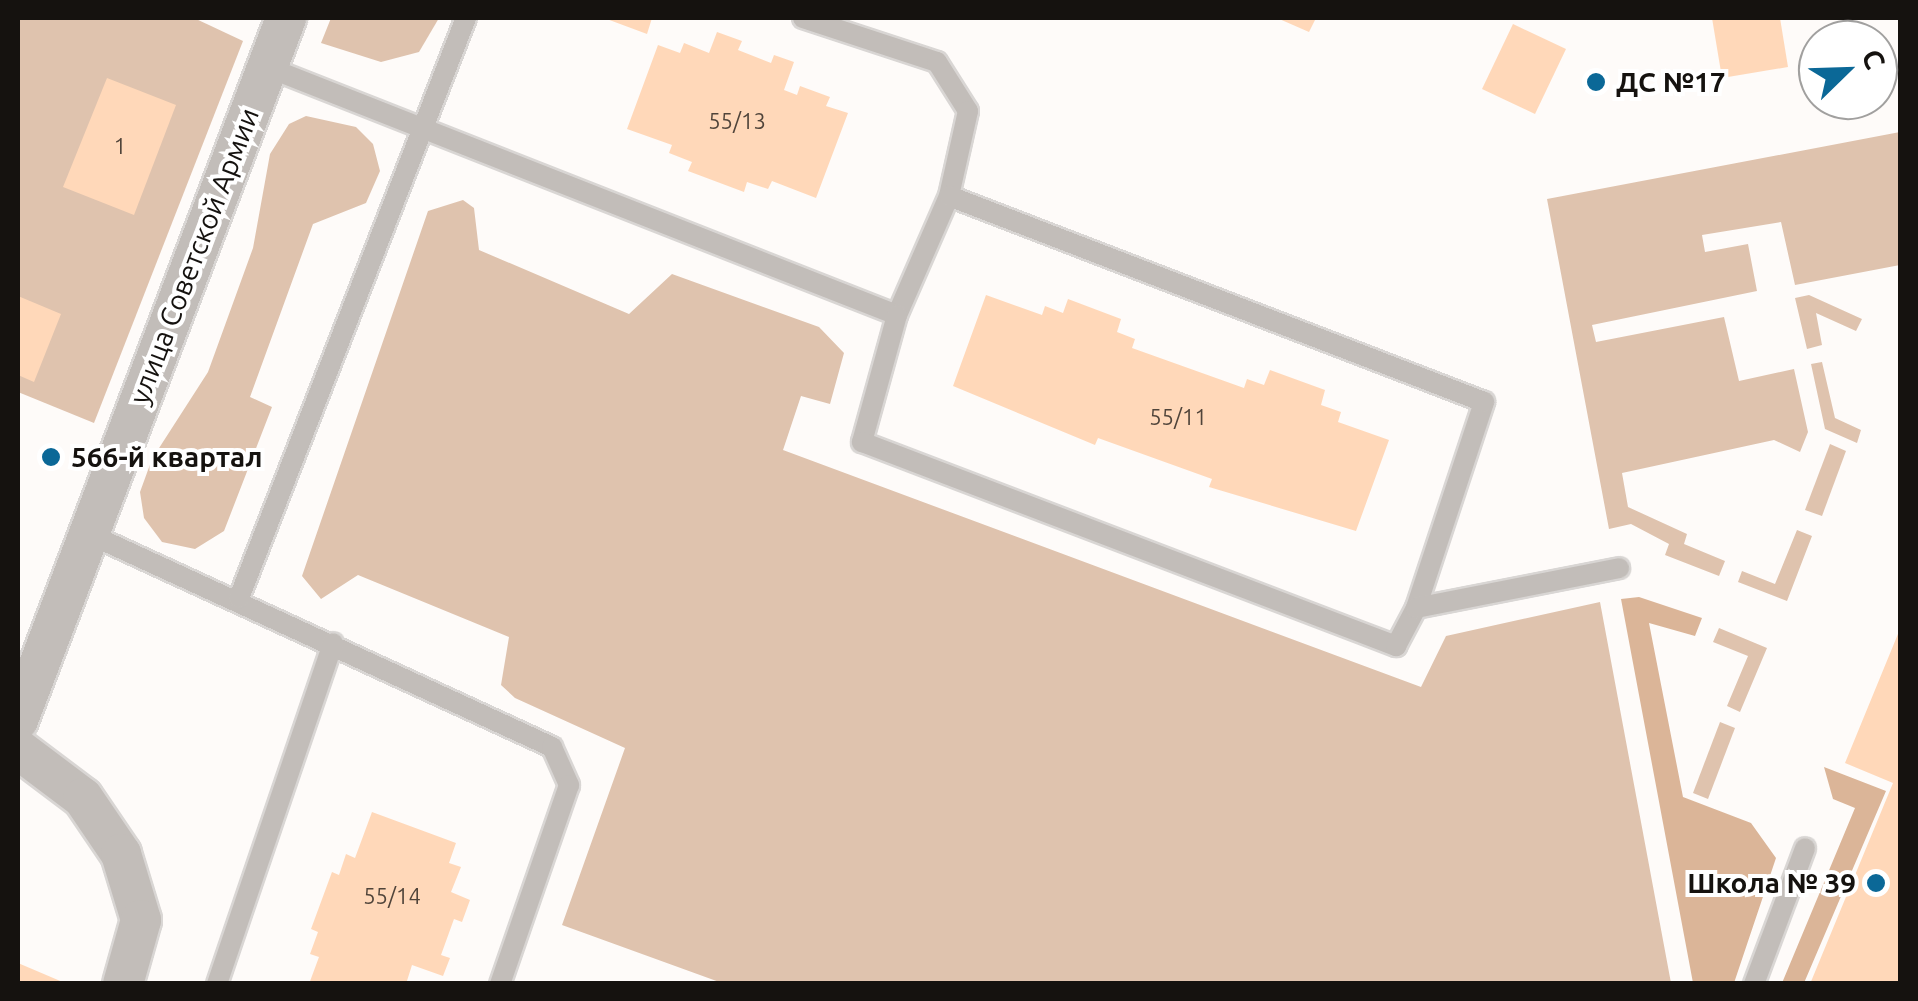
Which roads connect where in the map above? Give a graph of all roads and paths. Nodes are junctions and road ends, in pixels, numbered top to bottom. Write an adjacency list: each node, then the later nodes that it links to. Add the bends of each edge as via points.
1 (286, 18): 4 (street, улица Советской Армии)
2 (466, 18): 5 (lane)
3 (803, 18): 6 (lane, via 937,62 968,111)
4 (267, 67): 5 (lane); 8 (street, улица Советской Армии)
5 (424, 131): 7 (lane); 10 (lane)
6 (949, 196): 7 (lane); 11 (lane, via 1484,402)
7 (897, 314): 11 (lane, via 862,442 1396,646)
8 (87, 533): 10 (lane); 13 (street, улица Советской Армии)
9 (1618, 568): 11 (lane)
10 (239, 598): 12 (lane)
11 (1416, 608)
12 (333, 644): 17 (lane); 18 (lane, via 552,747 569,785)
13 (18, 720)
14 (18, 748): 16 (street, via 83,798 121,854 141,920)
15 (1806, 848): 19 (lane)
16 (122, 984)
17 (217, 984)
18 (500, 984)
19 (1754, 984)

